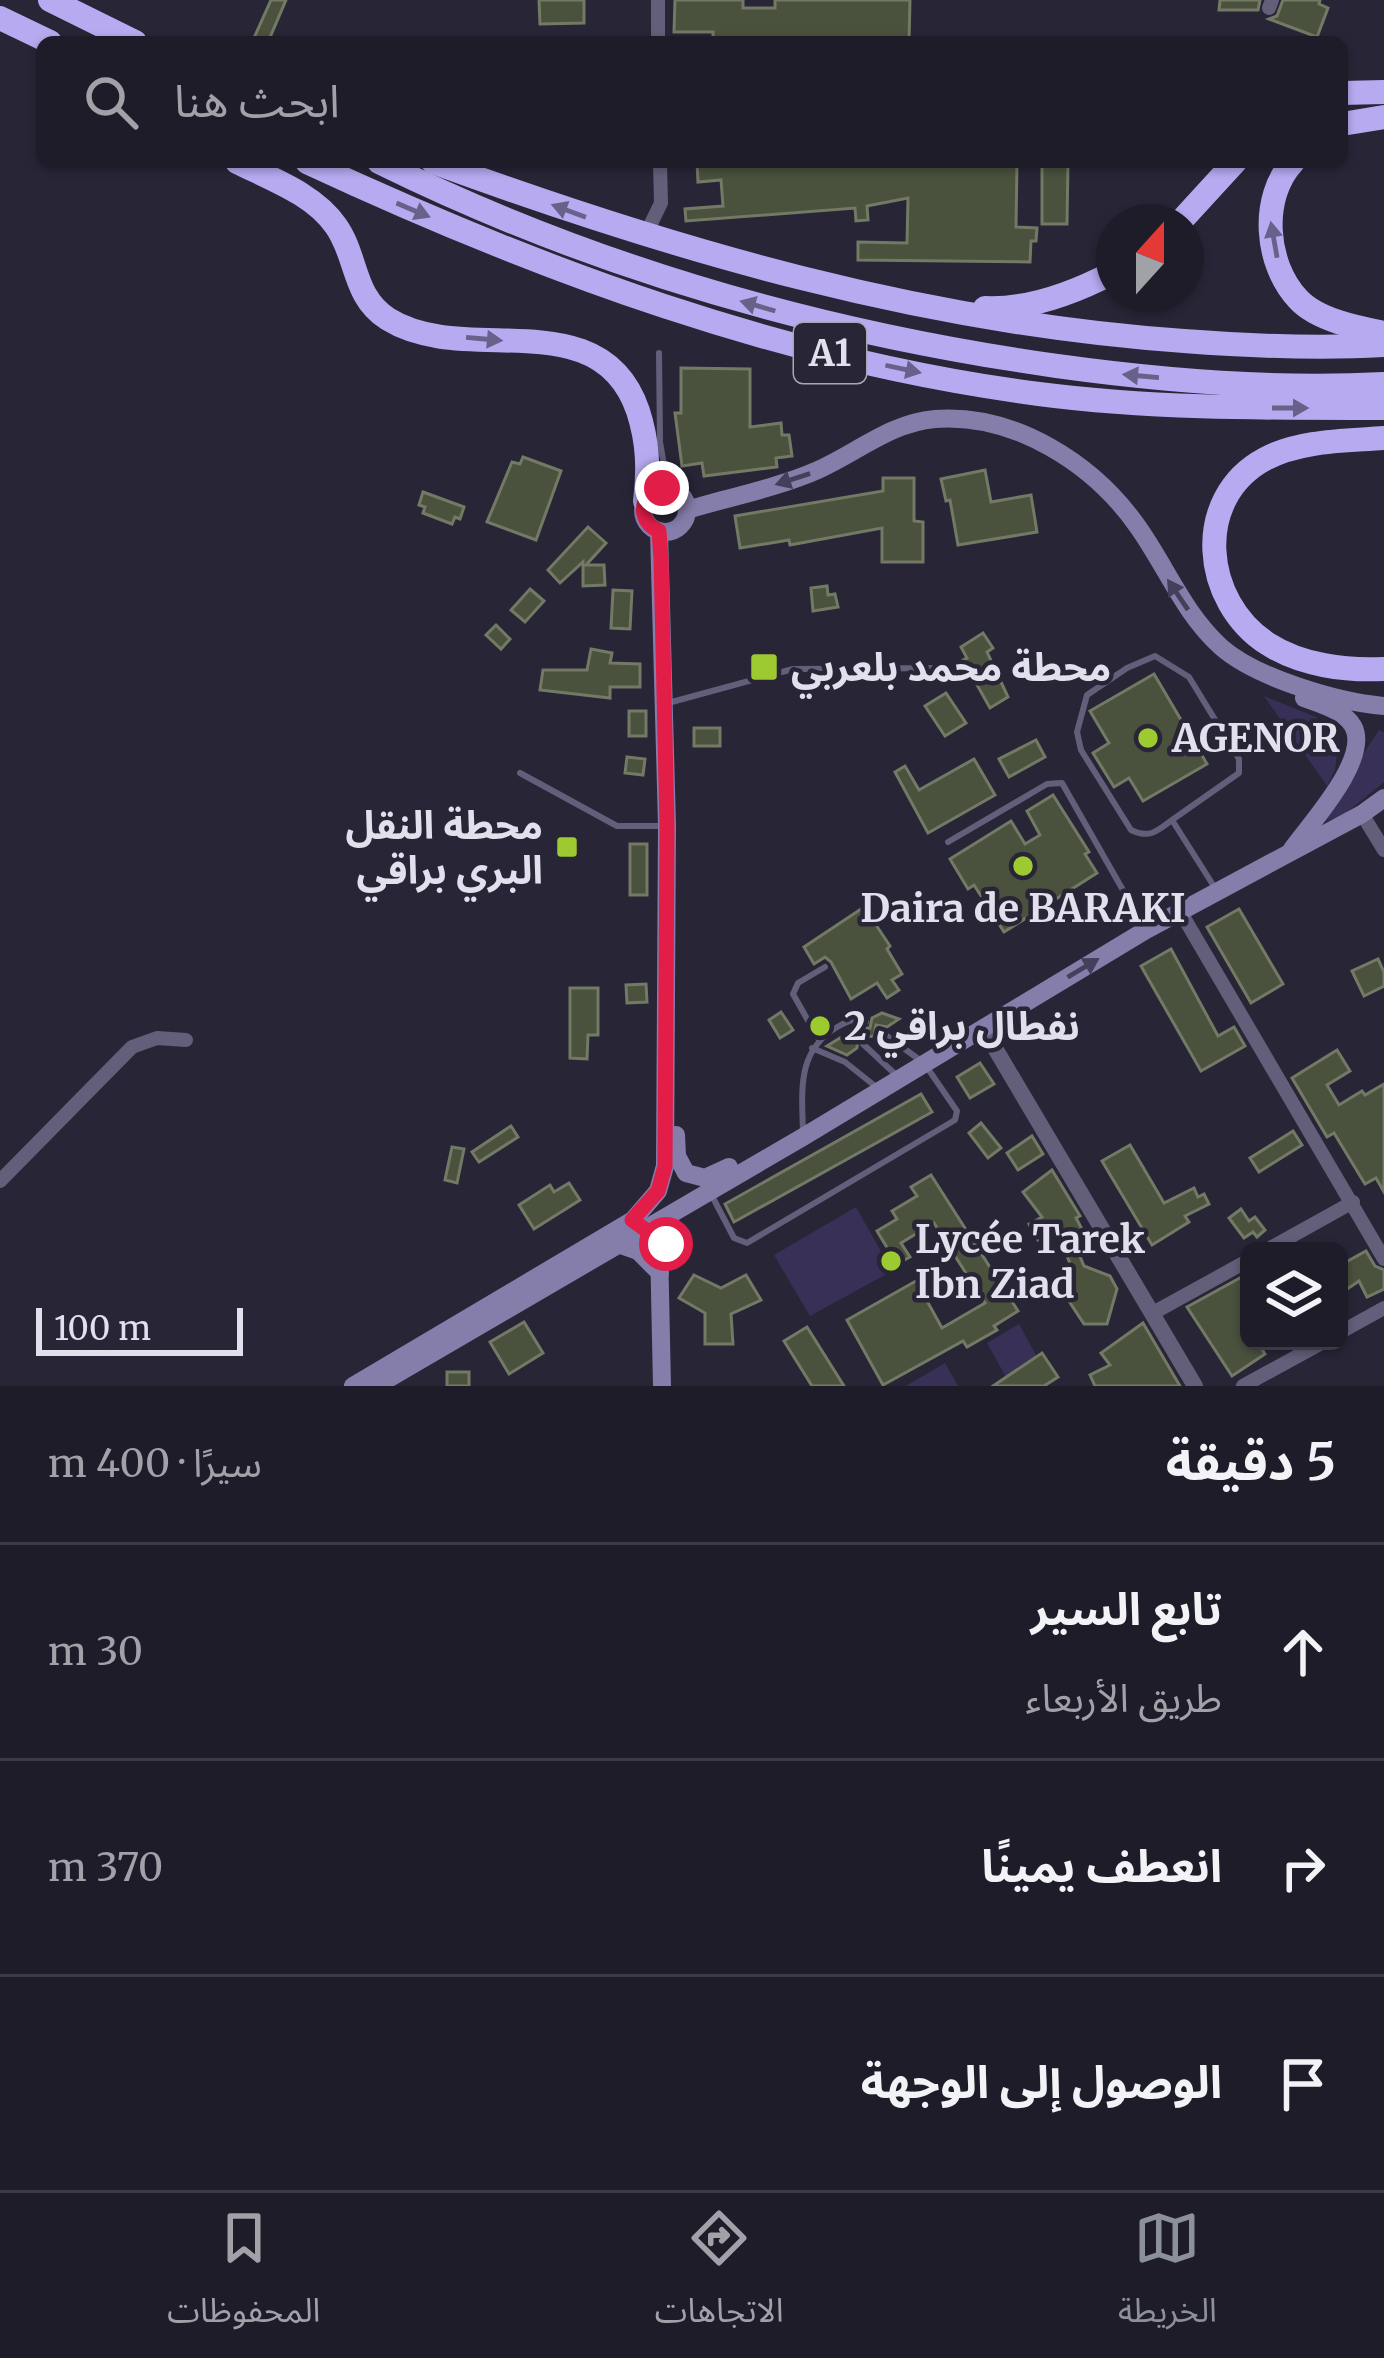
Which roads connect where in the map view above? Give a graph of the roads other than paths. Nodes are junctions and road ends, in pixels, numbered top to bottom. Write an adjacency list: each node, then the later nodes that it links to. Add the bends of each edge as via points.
1 (50, 0): 5 (highway)
2 (658, 0): 6 (street)
3 (9, 23): 4 (highway)
4 (37, 36)
5 (123, 36)
6 (658, 36)
7 (1384, 92): 8 (highway)
8 (1348, 93)
9 (1384, 118): 10 (highway)
10 (1348, 123)
11 (248, 168): 29 (highway, one-way to 29, via 322,209 342,236 361,290 393,322 436,335 570,346 604,362 629,391 645,433)
12 (321, 168): 26 (highway, A1, one-way to 26, via 603,288 848,358 1100,400)
13 (393, 168): 25 (highway, A1, one-way to 13, via 1242,385 1116,374 880,336 686,285)
14 (450, 168): 19 (highway, one-way to 14)
15 (660, 168): 19 (street, via 662,203)
16 (1229, 168): 18 (highway)
17 (1288, 168): 22 (highway, one-way to 17, via 1312,310 1282,274 1270,208)
18 (1196, 204)
19 (645, 236): 21 (highway)
20 (1096, 281): 21 (highway, via 1009,309)
21 (917, 305): 23 (highway, via 1140,338)
22 (1384, 333)
23 (1384, 344)
24 (659, 353): 28 (lane)
25 (1384, 384)
26 (1384, 408)
27 (1384, 438): 34 (highway, via 1297,448 1244,472 1216,523 1213,552 1227,601 1267,643 1312,662)
28 (668, 488): 29 (main road); 30 (main road)
29 (645, 501): 31 (main road, via 644,516)
30 (686, 510): 31 (main road, via 677,528); 32 (main road, one-way to 30, via 1186,608 1101,483 1053,449 983,423 934,419 901,427 798,478)
31 (659, 531): 35 (main road)
32 (1225, 650): 36 (main road, via 1291,682); 44 (main road, via 1353,726 1356,756)
33 (945, 668): 35 (lane, via 794,669)
34 (1384, 669)
35 (664, 704): 41 (main road)
36 (1384, 706)
37 (520, 773): 41 (lane, via 617,826)
38 (1384, 798): 39 (main road)
39 (1362, 814): 43 (street); 44 (main road)
40 (1172, 820): 40 (lane, via 1239,773 1239,759 1189,677 1155,656 1087,695 1077,732 1131,830 1154,834); 45 (lane)
41 (667, 826): 60 (main road)
42 (948, 842): 47 (lane, via 1047,784 1063,783)
43 (1384, 850)
44 (1289, 853): 45 (main road)
45 (1217, 891): 46 (main road)
46 (1180, 911): 47 (main road); 66 (street)
47 (1146, 930): 51 (main road, one-way to 47)
48 (825, 968): 55 (lane, via 794,990)
49 (866, 1022): 50 (lane)
50 (836, 1028): 53 (lane); 55 (lane)
51 (983, 1028): 58 (main road); 75 (street)
52 (880, 1031): 58 (lane)
53 (847, 1033)
54 (186, 1040): 64 (street, via 132,1047)
55 (819, 1040): 57 (lane)
56 (863, 1043): 59 (lane)
57 (812, 1048): 61 (lane); 62 (lane, via 802,1078)
58 (924, 1063): 59 (main road); 65 (lane, via 955,1120 747,1243 734,1238)
59 (899, 1079): 61 (main road)
60 (668, 1080): 63 (main road, via 686,1173 705,1178 753,1153); 68 (main road, via 663,1179)
61 (880, 1090): 62 (main road)
62 (803, 1137): 63 (main road)
63 (778, 1151): 65 (main road)
64 (0, 1181)
65 (709, 1191): 67 (main road)
66 (1353, 1202): 69 (street); 71 (street)
67 (689, 1203): 68 (main road); 72 (main road)
68 (639, 1224): 70 (main road); 72 (main road, via 657,1238); 78 (main road)
69 (1281, 1242)
70 (618, 1244): 72 (main road); 79 (main road)
71 (1384, 1259)
72 (660, 1265): 80 (main road)
73 (1240, 1265): 75 (street)
74 (1384, 1308): 76 (street)
75 (1153, 1313): 81 (street)
76 (1348, 1328)
77 (1308, 1350): 82 (street)
78 (353, 1386)
79 (376, 1386)
80 (662, 1386)
81 (1195, 1386)
82 (1243, 1386)

